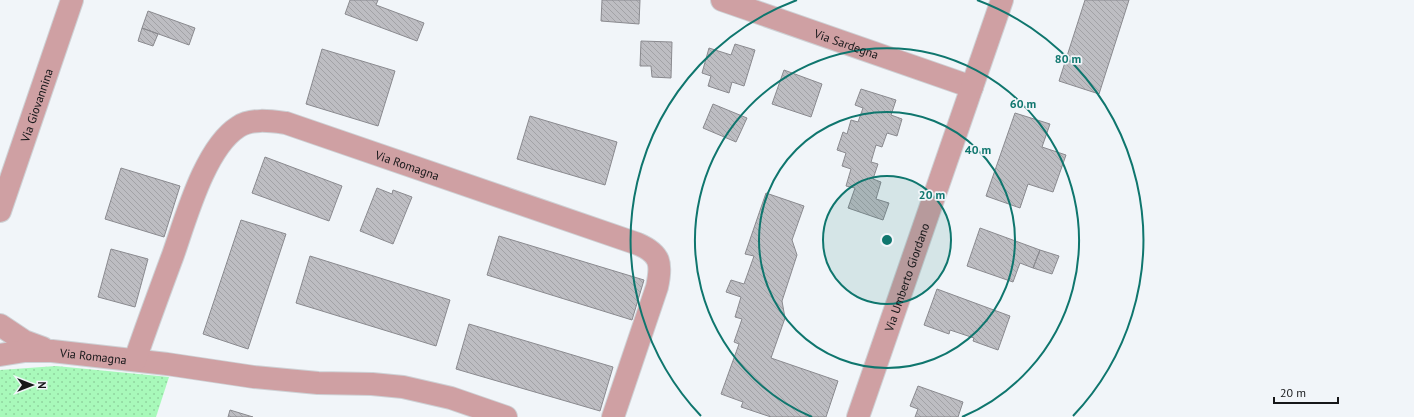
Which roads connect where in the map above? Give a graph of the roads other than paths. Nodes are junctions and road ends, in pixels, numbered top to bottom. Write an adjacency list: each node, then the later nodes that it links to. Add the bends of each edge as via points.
1 (72, 0): 5 (street, Via Giovannina)
2 (722, 0): 4 (street, Via Sardegna)
3 (1002, 0): 4 (street, Via Umberto Giordano)
4 (972, 86): 10 (street, Via Umberto Giordano)
5 (0, 211)
6 (4, 341): 7 (street, Via Romagna, via 24,341 52,351)
7 (135, 360): 8 (street, Via Romagna, via 254,377 404,387 451,398); 9 (street, Via Romagna, via 197,189 215,151 239,126 258,121 278,122 648,248 659,261 657,287)
8 (506, 417)
9 (613, 417)
10 (858, 417)

